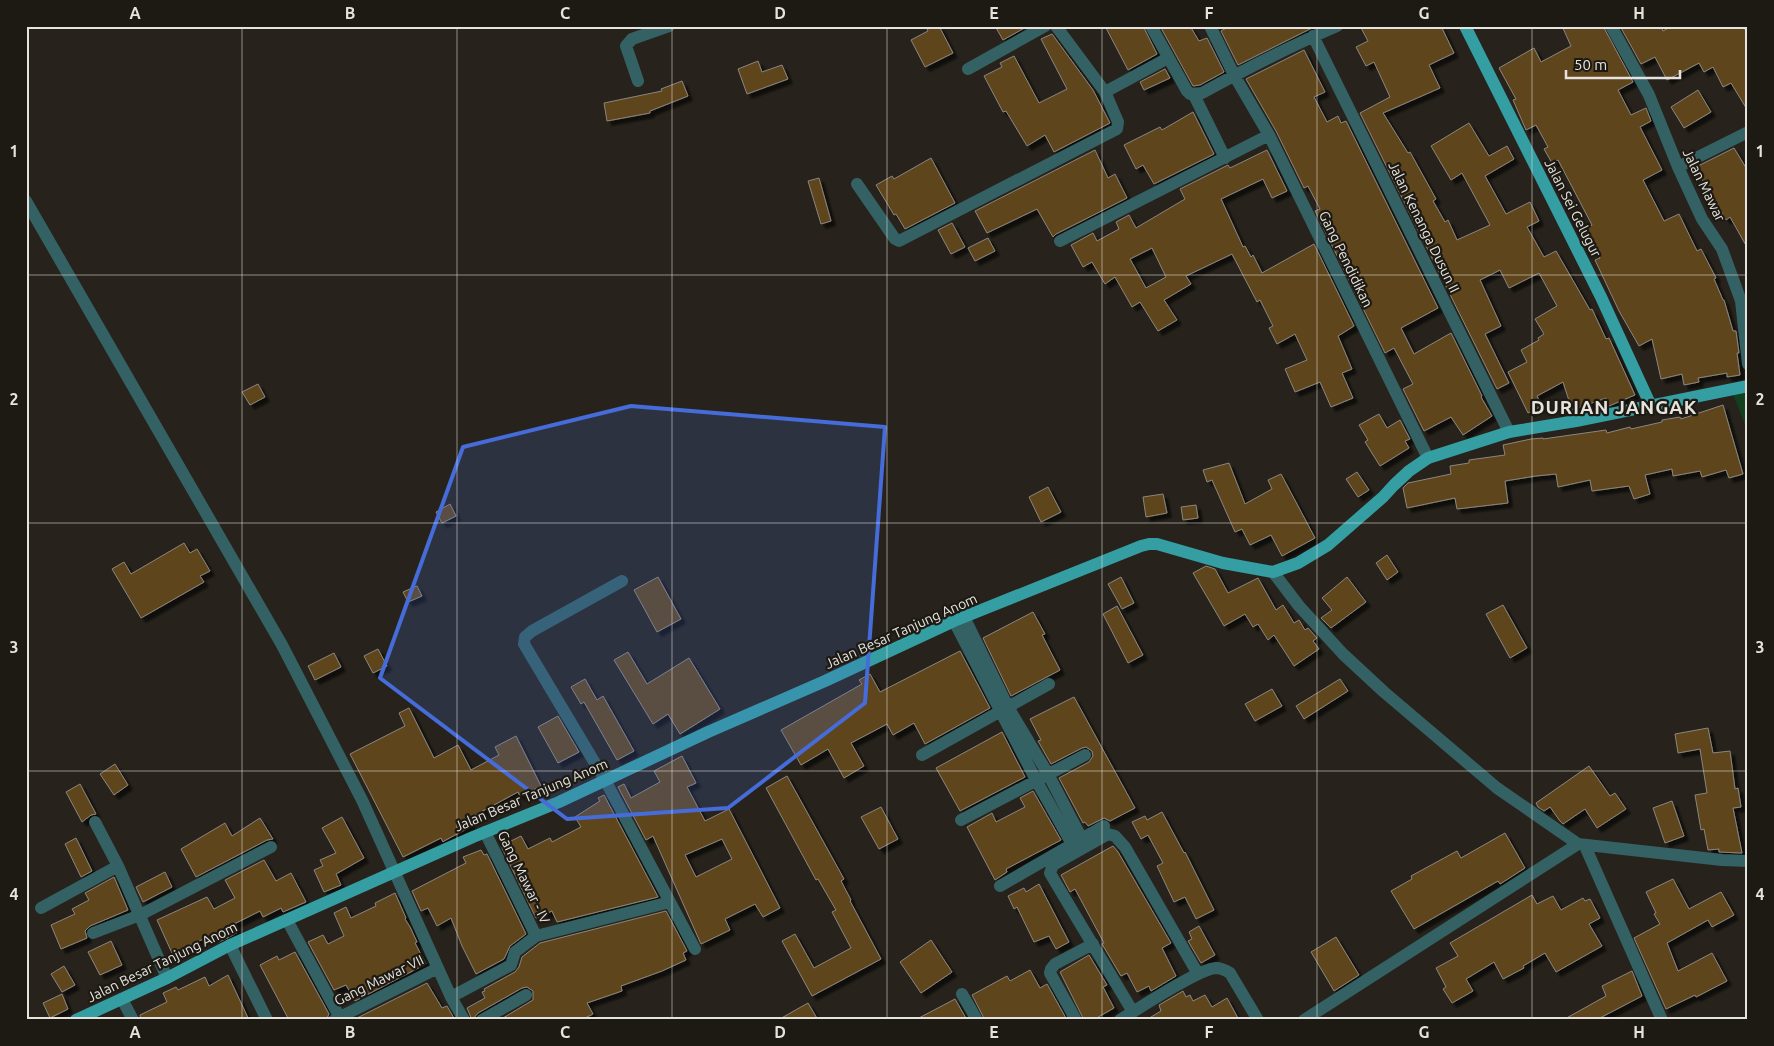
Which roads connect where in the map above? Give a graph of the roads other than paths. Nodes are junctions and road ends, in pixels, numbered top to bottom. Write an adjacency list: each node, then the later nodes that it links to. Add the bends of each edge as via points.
1 (669, 26): 13 (street, via 632,39 626,46)
2 (1045, 26): 11 (street)
3 (1056, 26): 14 (street)
4 (1151, 26): 10 (street)
5 (1210, 26): 12 (street, Gang Pendidikan)
6 (1465, 26): 25 (main road, Jalan Sei Gelugur, via 1601,297)
7 (1611, 26): 19 (street, Jalan Mawar, via 1649,95)
8 (1335, 27): 9 (street)
9 (1313, 36): 12 (street); 26 (street, Jalan Kenanga Dusun II)
10 (1168, 58): 14 (street); 15 (street, via 1187,91)
11 (968, 69)
12 (1234, 75): 15 (street); 17 (street, Gang Pendidikan)
13 (638, 81)
14 (1105, 92): 20 (street, via 1118,122 1117,129 899,240 895,239)
15 (1194, 95): 18 (street)
16 (1748, 132): 19 (street)
17 (1269, 135): 18 (street); 27 (street, Gang Pendidikan)
18 (1225, 158): 22 (street)
19 (1678, 167): 23 (street, Jalan Mawar, via 1702,219 1722,249 1738,292)
20 (857, 184)
21 (26, 201): 47 (street, via 282,645 362,800)
22 (1060, 241)
23 (1748, 364)
24 (1748, 386): 25 (main road)
25 (1651, 406): 26 (main road)
26 (1509, 432): 27 (main road)
27 (1428, 458): 28 (main road, via 1394,484 1328,546 1298,563)
28 (1273, 572): 30 (main road, Jalan Besar Tanjung Anom, via 1149,544); 43 (street, via 1343,654 1384,692 1497,788)
29 (622, 581): 36 (street, via 532,631 525,637 524,644)
30 (959, 619): 32 (street); 36 (main road, Jalan Besar Tanjung Anom)
31 (1049, 684): 32 (street)
32 (1004, 709): 34 (street); 35 (street); 37 (street)
33 (1084, 755): 35 (street)
34 (922, 756)
35 (1048, 774): 37 (street); 42 (street)
36 (605, 780): 41 (main road, Jalan Besar Tanjung Anom); 49 (street)
37 (1036, 780): 38 (street); 42 (street)
38 (961, 820)
39 (95, 822): 46 (street)
40 (1104, 826): 42 (street)
41 (485, 832): 47 (main road, Jalan Besar Tanjung Anom); 54 (street, Gang Mawar - IV)
42 (1077, 842): 48 (street)
43 (1582, 845): 45 (street); 76 (street); 77 (street)
44 (271, 847): 51 (street)
45 (1748, 861)
46 (118, 866): 50 (street); 51 (street)
47 (394, 872): 52 (main road, Jalan Besar Tanjung Anom); 58 (street)
48 (1000, 886)
49 (670, 902): 54 (street); 57 (street)
50 (41, 908)
51 (140, 916): 53 (street); 60 (street)
52 (288, 920): 56 (main road, Jalan Besar Tanjung Anom); 66 (street)
53 (94, 933)
54 (536, 936): 63 (street, via 515,952 511,965)
55 (1093, 944): 59 (street, via 1050,873 1053,865 1108,834 1116,836 1125,847); 65 (street); 73 (street, via 1051,969 1050,974)
56 (230, 945): 60 (main road, Jalan Besar Tanjung Anom); 69 (street)
57 (695, 949)
58 (438, 968): 63 (street); 66 (street, Gang Mawar VII)
59 (1198, 974): 65 (street); 75 (street, via 1216,968 1230,973)
60 (167, 978): 64 (main road, Jalan Besar Tanjung Anom)
61 (962, 994): 72 (street)
62 (526, 995): 71 (street)
63 (451, 998): 70 (street)
64 (122, 999): 67 (main road, Jalan Besar Tanjung Anom); 68 (street)
65 (1133, 1012): 74 (street)
66 (336, 1018)
67 (76, 1020)
68 (133, 1020)
69 (267, 1020)
70 (464, 1020)
71 (482, 1020)
72 (977, 1020)
73 (1076, 1020)
74 (1120, 1020)
75 (1258, 1020)
76 (1304, 1020)
77 (1662, 1020)

